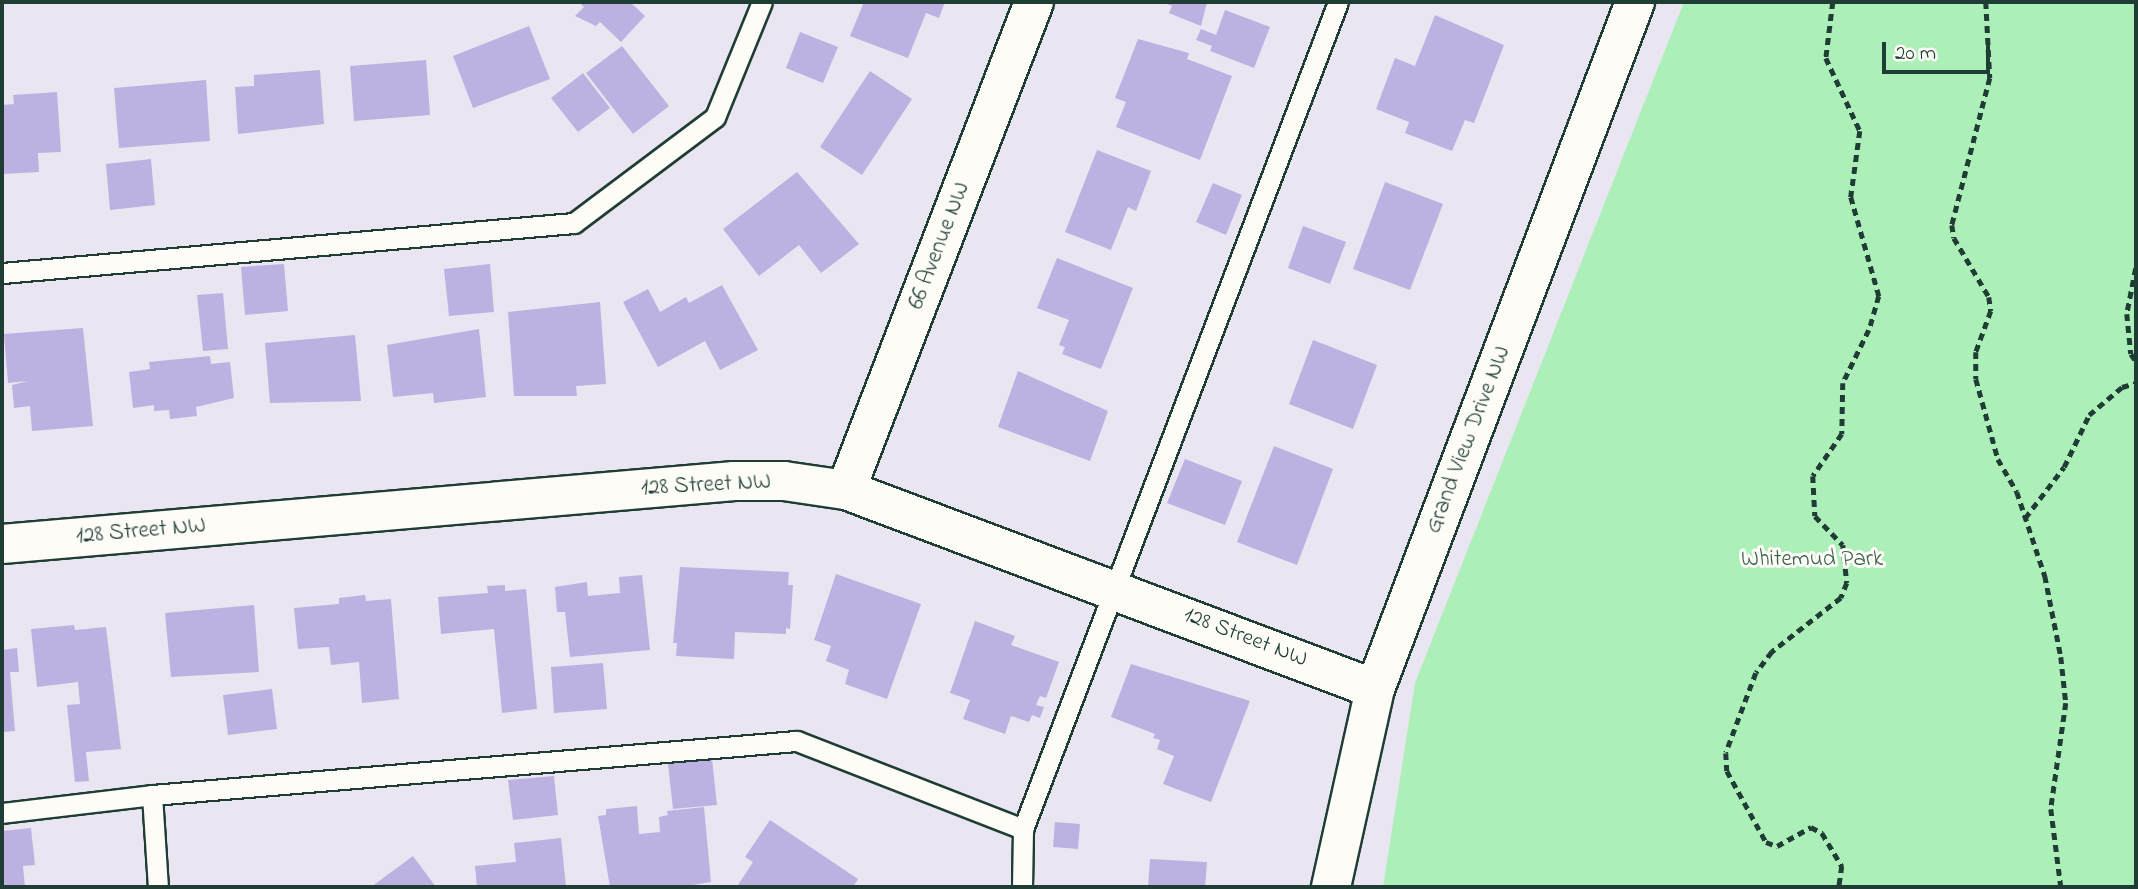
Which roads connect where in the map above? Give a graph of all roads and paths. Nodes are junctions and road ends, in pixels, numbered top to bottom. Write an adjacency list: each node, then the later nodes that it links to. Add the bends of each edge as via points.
1 (762, 2): 8 (lane, via 715,117 574,223)
2 (1034, 2): 11 (street, 66 Avenue NW)
3 (1338, 2): 14 (lane)
4 (1635, 2): 15 (street, Grand View Drive NW)
5 (1833, 2): 22 (path, via 1826,58 1860,131 1851,197 1879,296 1869,330 1846,372 1842,434 1813,476 1815,516 1843,545 1847,583 1841,598 1772,652 1756,673 1726,753 1727,771 1766,842 1777,846 1811,827 1822,833 1842,866)
6 (1986, 2): 12 (path, via 1988,89 1952,225 1954,239 1989,297 1991,311 1976,352 1976,379 1998,458)
7 (2136, 268): 9 (path, via 2127,314 2131,354)
8 (2, 273)
9 (2136, 361)
10 (2136, 383): 12 (path, via 2122,387 2089,415 2064,467)
11 (846, 490): 13 (street, 128 Street NW, via 783,481 734,481); 14 (street, 128 Street NW)
12 (2025, 518): 23 (path, via 2045,576 2065,688 2051,809)
13 (2, 544)
14 (1114, 587): 15 (street, 128 Street NW); 18 (lane)
15 (1375, 689): 21 (street, Grand View Drive NW)
16 (152, 795): 17 (lane); 18 (lane, via 797,741); 19 (lane)
17 (2, 813)
18 (1023, 829): 20 (lane)
19 (158, 887)
20 (1022, 887)
21 (1331, 887)
22 (1839, 887)
23 (2061, 887)

